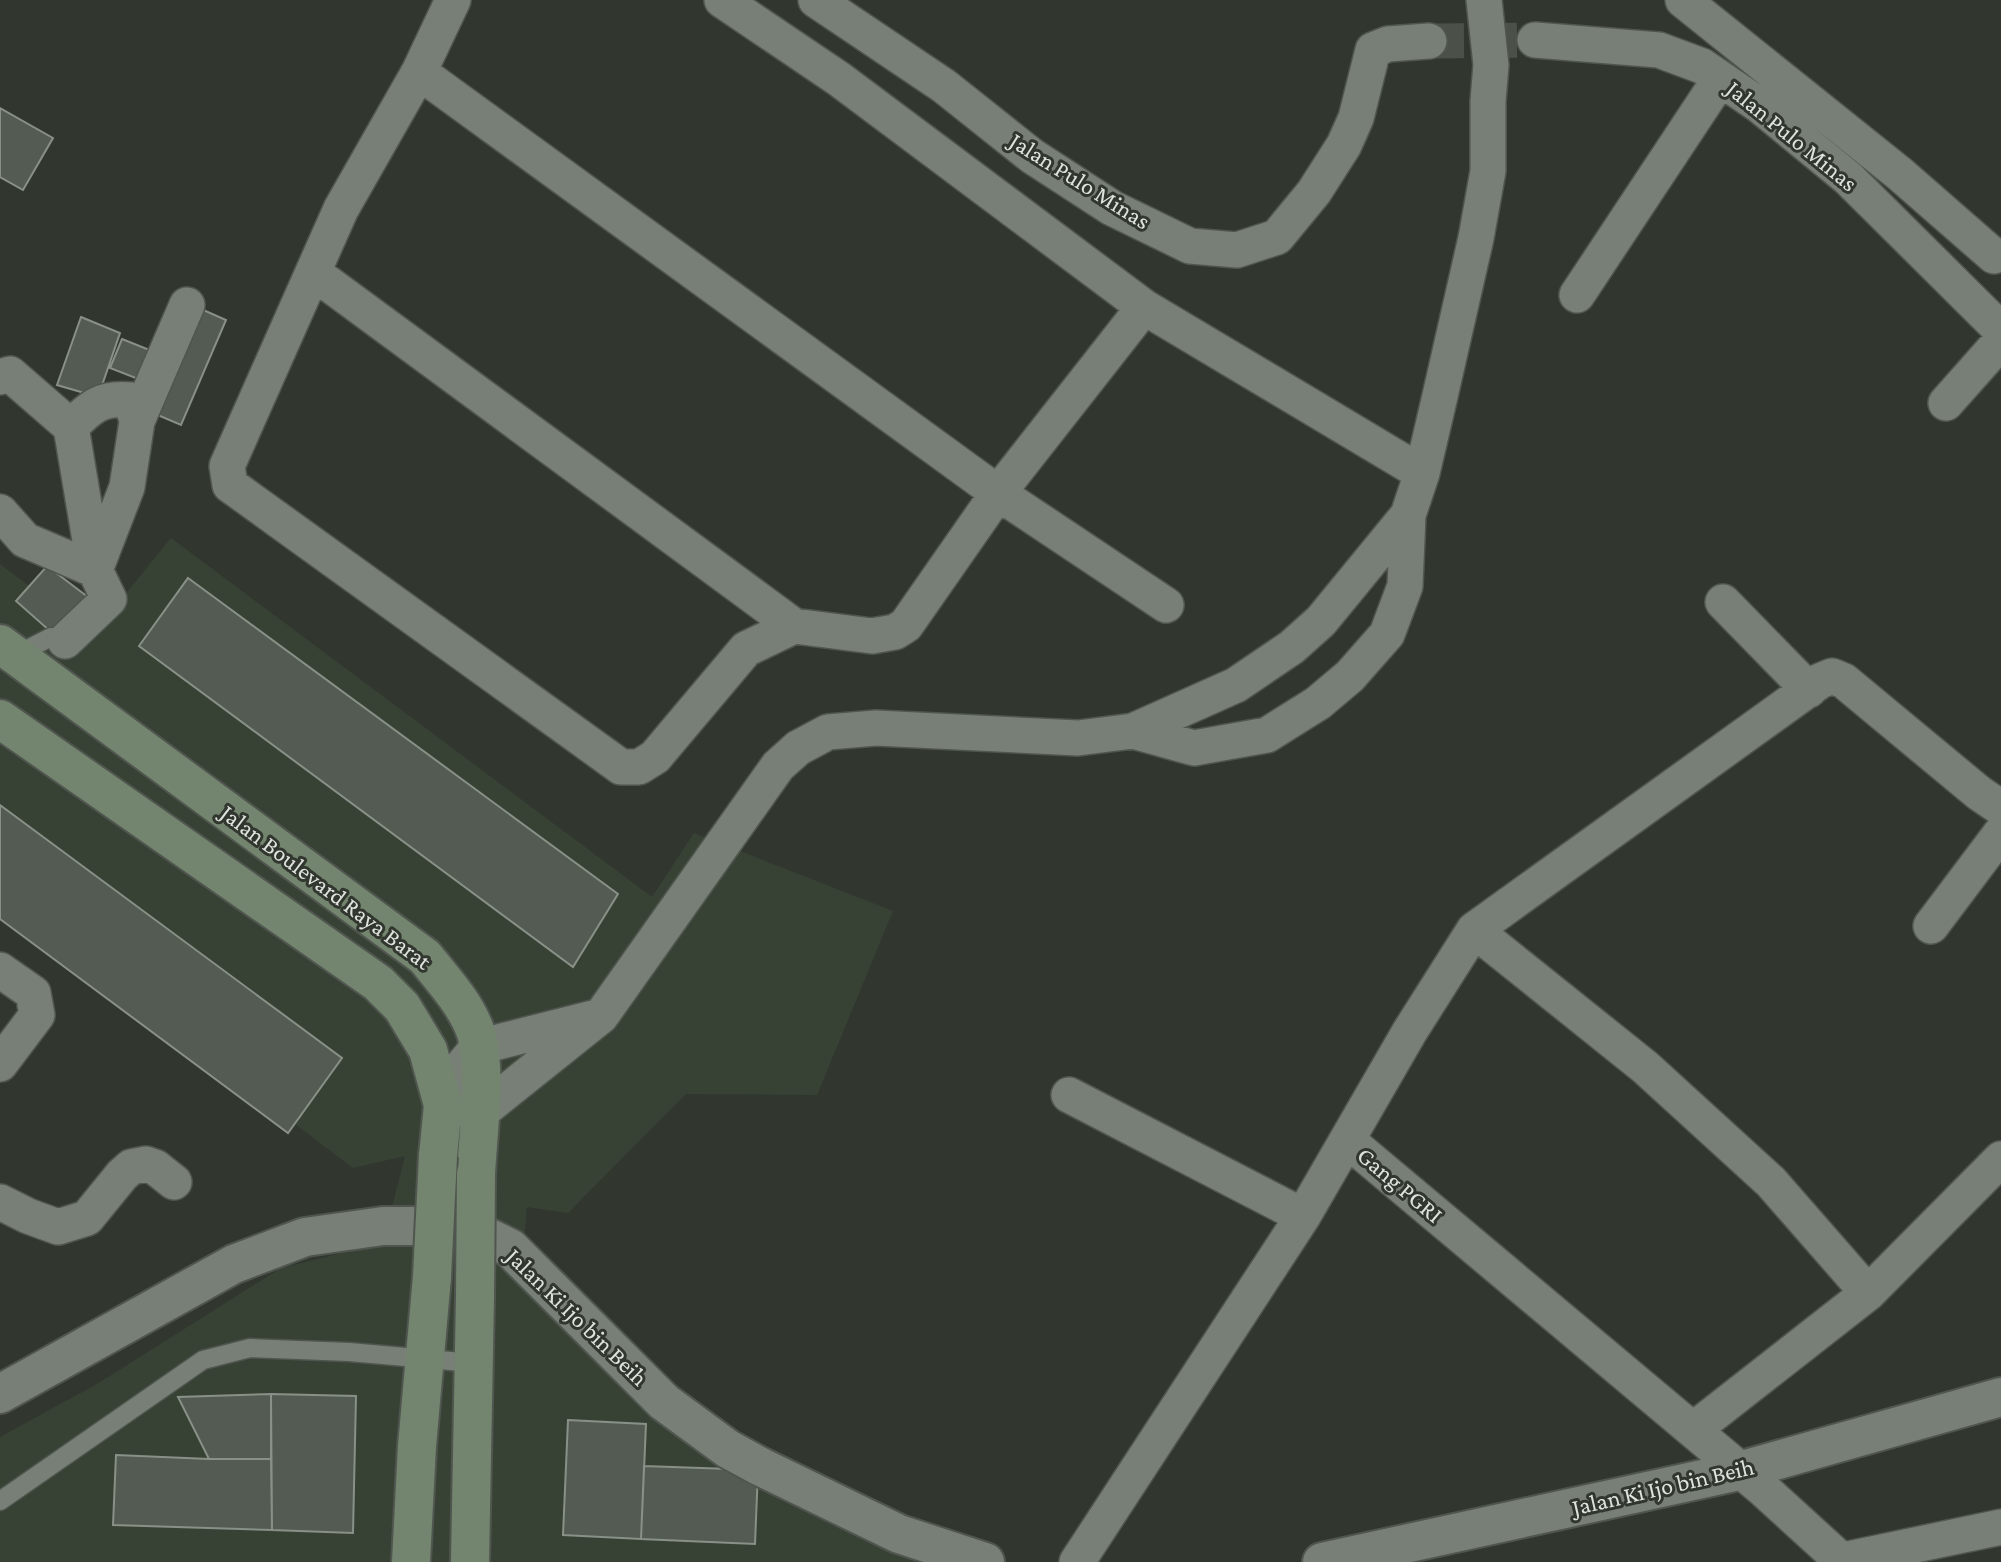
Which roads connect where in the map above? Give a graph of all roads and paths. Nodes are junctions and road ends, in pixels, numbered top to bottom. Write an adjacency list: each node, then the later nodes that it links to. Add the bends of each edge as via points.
1 (453, 0): 8 (street)
2 (722, 0): 14 (street, via 839,79)
3 (816, 0): 7 (street, Jalan Pulo Minas, via 1112,208 1190,246 1237,250 1277,237 1314,192 1356,118 1373,50 1388,44)
4 (1484, 0): 21 (street, via 1492,65 1488,171)
5 (1683, 0): 10 (street, via 1900,174)
6 (1535, 40): 9 (street, Jalan Pulo Minas, via 1659,50 1702,66)
7 (1429, 41)
8 (419, 72): 11 (street, via 341,209); 22 (street)
9 (1720, 79): 12 (street); 15 (street, Jalan Pulo Minas, via 1848,178)
10 (1994, 256)
11 (314, 273): 28 (street); 28 (street, via 227,467 230,485 621,767 639,767 655,757 746,649)
12 (1577, 295)
13 (187, 305): 19 (street)
14 (1144, 307): 21 (street); 22 (street)
15 (2001, 330)
16 (2001, 341): 18 (street)
17 (0, 377): 20 (street, via 10,374)
18 (1946, 403)
19 (138, 421): 20 (street, via 131,400 111,398 88,410); 25 (street, via 127,487)
20 (71, 427): 25 (street)
21 (1422, 473): 24 (street)
22 (998, 494): 27 (street); 28 (street, via 906,625 872,636)
23 (0, 512): 25 (street, via 25,540)
24 (1408, 515): 34 (street, via 1321,621 1292,647 1236,685); 34 (street, via 1405,586 1387,634 1350,676 1318,703 1267,736 1224,744 1194,748)
25 (95, 570): 29 (street, via 109,599)
26 (1723, 602): 31 (street)
27 (1166, 605)
28 (794, 626)
29 (65, 641): 30 (lane, via 51,637)
30 (8, 649): 33 (main road, Jalan Boulevard Raya Barat)
31 (1809, 690): 36 (street, via 1832,676 1844,681); 39 (street)
32 (0, 719): 35 (main road, Jalan Boulevard Raya Barat)
33 (111, 727): 35 (main road); 42 (main road, Jalan Boulevard Raya Barat, via 425,957 461,1003)
34 (1133, 731): 41 (street, via 1077,738 876,728 828,732 797,748 778,766)
35 (77, 774): 45 (main road, Jalan Boulevard Raya Barat, via 378,983 402,1007 428,1050)
36 (2001, 808)
37 (2001, 833): 38 (street)
38 (1931, 926)
39 (1474, 930): 47 (street); 52 (street, via 1645,1067 1761,1174)
40 (0, 970): 43 (street, via 33,993 37,1015)
41 (601, 1016): 42 (street); 46 (street)
42 (478, 1047): 45 (street, via 449,1082); 46 (main road, Jalan Boulevard Raya Barat)
43 (0, 1064)
44 (1069, 1095): 51 (street)
45 (443, 1105): 46 (street); 53 (main road, Jalan Boulevard Raya Barat, bridge)
46 (481, 1112): 54 (main road, Jalan Boulevard Raya Barat, bridge)
47 (1347, 1140): 51 (street, Gang PGRI); 57 (street, Gang PGRI)
48 (2001, 1159): 52 (street)
49 (174, 1182): 50 (street, via 155,1167 131,1167 86,1218 58,1227)
50 (0, 1202)
51 (1303, 1216): 67 (street, Gang PGRI)
52 (1868, 1293): 57 (street)
53 (426, 1359): 54 (lane); 58 (main road, Jalan Boulevard Raya Barat); 61 (lane, via 250,1348 203,1360)
54 (473, 1363): 59 (main road, Jalan Boulevard Raya Barat)
55 (0, 1394): 66 (street, Jalan Ki Ijo bin Beih, via 234,1264 305,1237 383,1226 465,1226 510,1248 664,1402 728,1449 900,1534)
56 (2001, 1397): 60 (street, Jalan Ki Ijo bin Beih)
57 (1693, 1430): 60 (street, Gang PGRI)
58 (417, 1446): 59 (main road); 64 (main road, Jalan Boulevard Raya Barat)
59 (472, 1446): 65 (main road, Jalan Boulevard Raya Barat)
60 (1739, 1471): 63 (street, Gang PGRI); 68 (street, Jalan Ki Ijo bin Beih)
61 (0, 1501)
62 (2001, 1527): 63 (street)
63 (1839, 1561)
64 (411, 1562)
65 (470, 1562)
66 (985, 1562)
67 (1077, 1562)
68 (1322, 1562)

